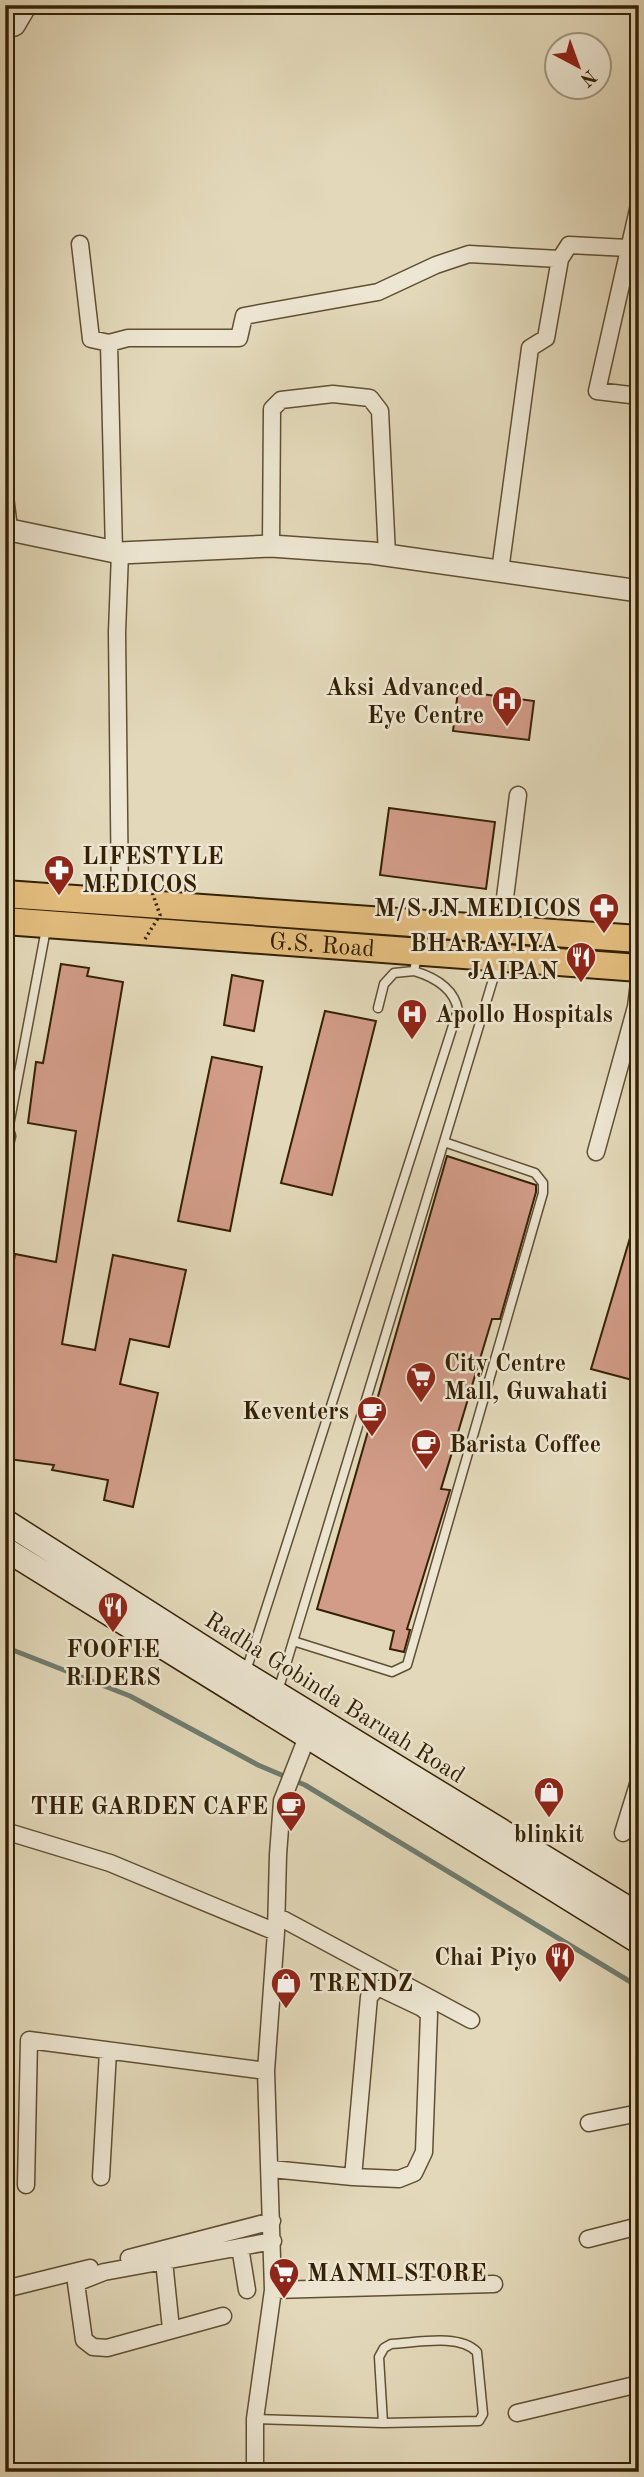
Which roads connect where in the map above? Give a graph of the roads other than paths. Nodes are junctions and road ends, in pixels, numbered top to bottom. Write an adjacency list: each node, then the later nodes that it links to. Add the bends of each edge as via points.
1 (29, 5): 2 (street, via 16,27)
2 (5, 30)
3 (639, 205): 5 (street)
4 (80, 244): 7 (street, via 90,339)
5 (628, 248): 6 (street, via 569,245); 8 (street, via 597,391)
6 (560, 259): 7 (street, via 469,254 378,292 244,316 239,338 128,338); 14 (street, via 546,338 530,348)
7 (109, 343): 12 (street)
8 (639, 396)
9 (5, 496): 10 (street)
10 (7, 529): 12 (street)
11 (271, 546): 12 (street); 13 (street); 13 (street, via 272,409 281,400 333,394 370,398 380,411)
12 (117, 553): 18 (street)
13 (387, 555): 14 (street)
14 (500, 571): 15 (street)
15 (639, 591)
16 (518, 795): 21 (street)
17 (5, 894): 18 (main road, G.S. Road)
18 (120, 903): 21 (main road, G.S. Road)
19 (5, 921): 20 (main road, G.S. Road)
20 (47, 924): 24 (main road, G.S. Road); 28 (lane)
21 (501, 929): 22 (main road, G.S. Road)
22 (639, 939)
23 (500, 959): 24 (main road, G.S. Road); 25 (main road, G.S. Road); 29 (lane)
24 (426, 964): 27 (lane, via 394,973 384,984); 34 (lane, via 451,993 457,1010)
25 (639, 968)
26 (639, 984): 30 (street)
27 (378, 1008)
28 (6, 1140)
29 (444, 1142): 33 (lane); 33 (lane, via 535,1173 543,1193 407,1665 392,1672)
30 (596, 1152)
31 (5, 1521): 34 (main road, Radha Gobinda Baruah Road)
32 (5, 1549): 36 (main road, Radha Gobinda Baruah Road)
33 (293, 1641): 35 (lane)
34 (246, 1674): 35 (main road, Radha Gobinda Baruah Road)
35 (278, 1694): 40 (main road, Radha Gobinda Baruah Road)
36 (307, 1737): 41 (street, via 282,1801); 42 (main road, Radha Gobinda Baruah Road)
37 (639, 1782): 39 (street)
38 (5, 1831): 41 (street, via 110,1863)
39 (623, 1833)
40 (639, 1915)
41 (276, 1924): 43 (street); 45 (street)
42 (639, 1942)
43 (471, 2020)
44 (108, 2052): 45 (street); 50 (street); 51 (street, via 29,2040)
45 (266, 2071): 48 (street)
46 (639, 2113): 47 (street)
47 (589, 2123)
48 (271, 2169): 49 (street); 52 (street)
49 (353, 2176): 49 (street, via 369,1997 382,1989 429,2014 424,2152 414,2173 400,2179)
50 (101, 2177)
51 (26, 2185)
52 (272, 2221): 55 (street); 59 (street)
53 (639, 2226): 54 (street)
54 (588, 2239)
55 (273, 2241): 56 (street); 61 (street)
56 (240, 2247): 57 (street); 60 (street)
57 (164, 2261): 63 (street); 63 (street, via 82,2279 75,2289 84,2340 93,2347 107,2348)
58 (494, 2284): 61 (street)
59 (5, 2290)
60 (247, 2290)
61 (273, 2290): 66 (street)
62 (223, 2316): 63 (street)
63 (171, 2329)
64 (639, 2384): 65 (street)
65 (517, 2413)
66 (256, 2419): 67 (lane); 68 (street)
67 (383, 2423): 67 (lane, via 379,2357 384,2348 458,2342 477,2353 483,2414 479,2421)
68 (255, 2472)

